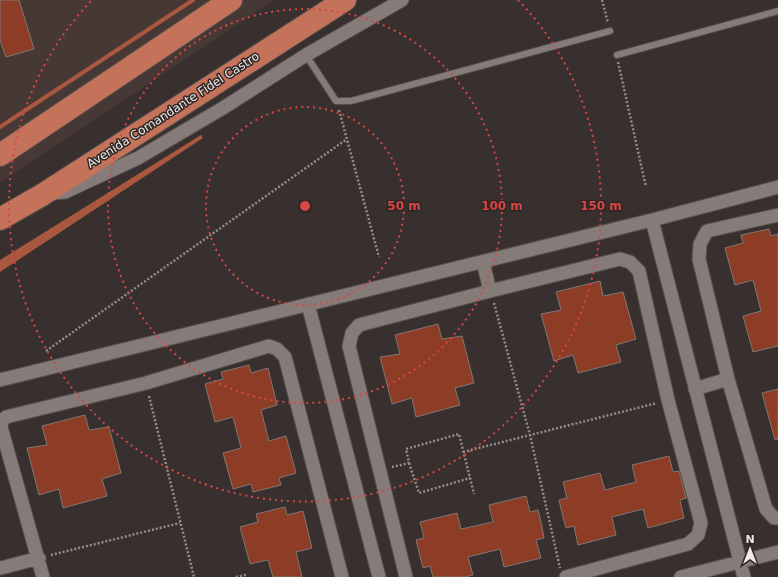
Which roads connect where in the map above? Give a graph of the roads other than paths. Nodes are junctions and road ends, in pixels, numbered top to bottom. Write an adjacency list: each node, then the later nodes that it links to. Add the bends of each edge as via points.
1 (231, 0): 8 (highway)
2 (345, 0): 10 (highway, Avenida Comandante Fidel Castro)
3 (402, 0): 6 (street)
4 (778, 11): 7 (lane)
5 (610, 31): 6 (lane, via 351,101 336,101)
6 (306, 55): 10 (street, via 224,108 138,158 65,192)
7 (617, 55)
8 (0, 155)
9 (778, 187): 13 (street)
10 (42, 195): 12 (highway, Avenida Comandante Fidel Castro)
11 (778, 215): 17 (street, via 707,231 700,244 699,259)
12 (0, 219)
13 (652, 220): 14 (street); 19 (street)
14 (482, 262): 15 (street); 16 (street)
15 (490, 291): 25 (street, via 620,259 630,262 639,271 668,400 701,523 698,535 688,544); 29 (street, via 359,325 352,333 349,346)
16 (308, 304): 18 (street); 28 (street)
17 (728, 379): 19 (street); 20 (street, via 766,509 774,518)
18 (0, 380)
19 (695, 389): 23 (street)
20 (778, 518)
21 (778, 552): 23 (street)
22 (39, 558): 24 (street); 26 (street); 27 (street, via 1,427 6,416 146,383 269,346 277,349 285,357)
23 (740, 562): 30 (street); 31 (street)
24 (2, 569)
25 (563, 573)
26 (43, 577)
27 (342, 577)
28 (379, 577)
29 (406, 577)
30 (681, 577)
31 (744, 577)

